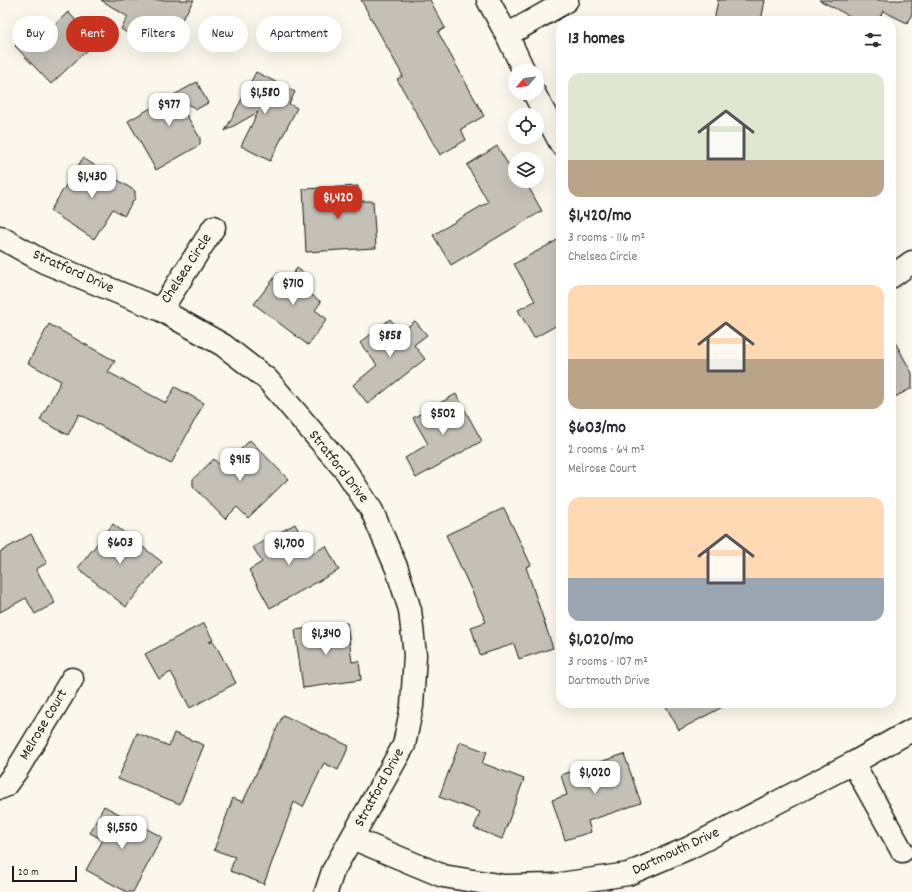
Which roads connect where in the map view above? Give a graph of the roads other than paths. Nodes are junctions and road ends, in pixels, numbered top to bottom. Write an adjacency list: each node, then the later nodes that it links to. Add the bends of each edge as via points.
1 (488, 0): 3 (street)
2 (567, 0): 3 (street)
3 (507, 35): 4 (street)
4 (521, 64)
5 (538, 100): 6 (street)
6 (556, 135)
7 (214, 227): 11 (street, Chelsea Circle)
8 (0, 237): 11 (street, Stratford Drive, via 44,262)
9 (912, 262): 10 (street)
10 (896, 273)
11 (160, 310): 16 (street, Stratford Drive, via 223,345 267,379 346,471 372,511 397,569 410,610 416,655 412,706 404,745)
12 (72, 679): 15 (street, Melrose Court, via 17,770 5,786)
13 (912, 730): 14 (street, Dartmouth Drive)
14 (852, 763): 16 (street, Dartmouth Drive, via 689,848 628,874 554,885 504,886 443,876); 17 (street)
15 (0, 788)
16 (352, 838): 18 (street, Stratford Drive, via 333,871)
17 (902, 850)
18 (326, 892)

